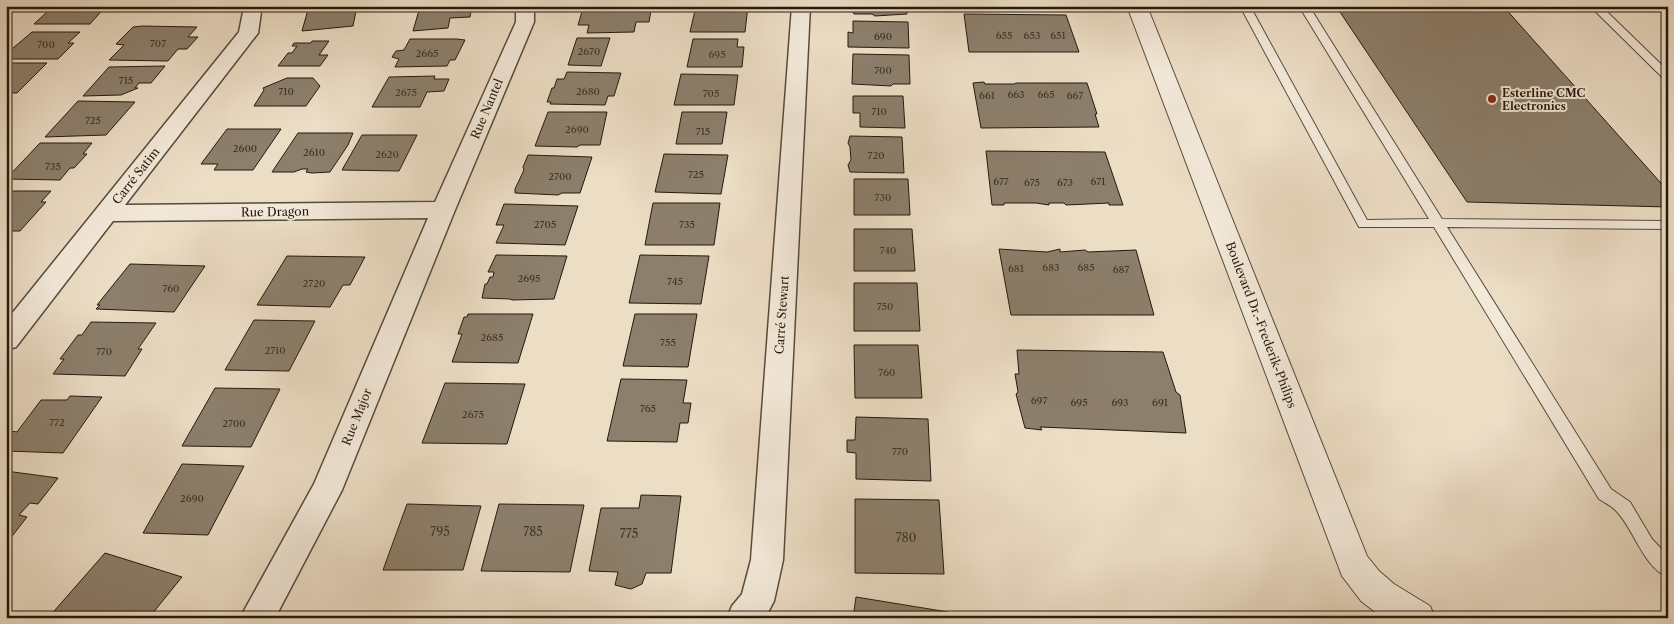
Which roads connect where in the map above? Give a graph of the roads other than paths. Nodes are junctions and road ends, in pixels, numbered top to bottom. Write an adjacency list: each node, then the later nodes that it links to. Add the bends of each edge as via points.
1 (249, 6): 10 (street, Carré Satim, via 252,12 248,33)
2 (525, 6): 9 (street, Rue Nantel, via 525,22)
3 (801, 6): 16 (street, Carré Stewart, via 767,560 757,601)
4 (1137, 6): 17 (street, Boulevard Dr.-Frederik-Philips, via 1354,564 1376,592)
5 (1245, 6): 11 (lane, via 1363,224)
6 (1304, 6): 11 (lane)
7 (1595, 6): 8 (lane)
8 (1668, 77)
9 (443, 210): 10 (street, Rue Dragon); 15 (street, Rue Major, via 327,490)
10 (106, 213): 13 (street, Carré Satim)
11 (1437, 223): 12 (lane); 14 (lane, via 1605,494 1624,507 1646,544)
12 (1668, 225)
13 (6, 340)
14 (1668, 568)
15 (257, 618)
16 (744, 618)
17 (1417, 618)

